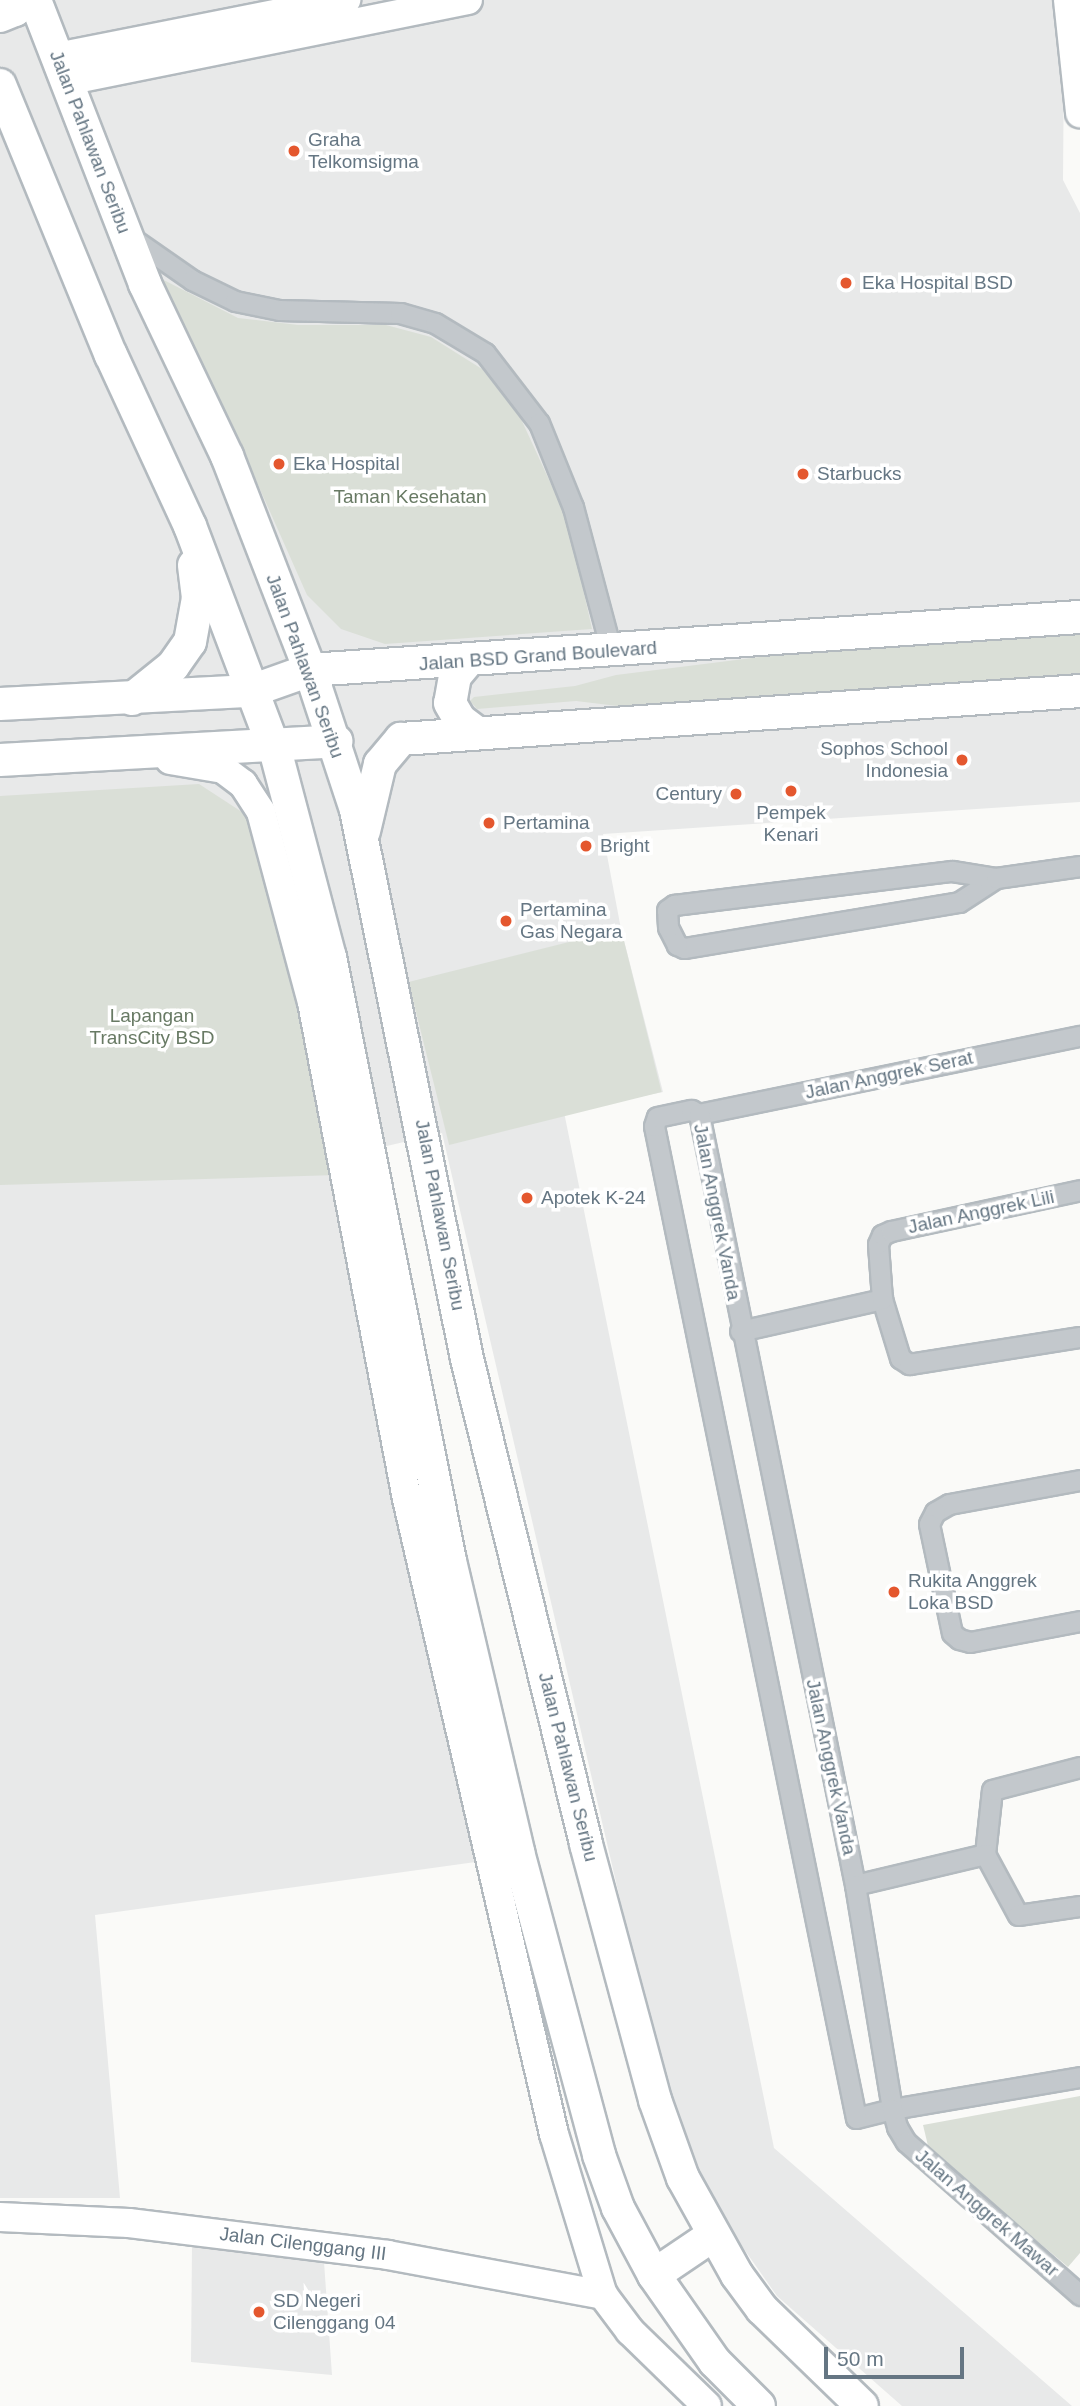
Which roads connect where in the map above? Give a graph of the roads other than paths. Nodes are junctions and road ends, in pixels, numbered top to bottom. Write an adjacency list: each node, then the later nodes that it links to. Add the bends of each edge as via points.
1 (20, 0): 6 (main road, via 15,10)
2 (35, 0): 7 (main road, Jalan Pahlawan Seribu)
3 (468, 0): 5 (street)
4 (1068, 0): 9 (street)
5 (348, 8): 7 (street)
6 (0, 16)
7 (62, 69): 10 (main road, Jalan Pahlawan Seribu)
8 (0, 85): 11 (main road, via 111,355)
9 (1080, 111)
10 (124, 232): 13 (street, via 192,281 235,301 279,310 400,313 435,323 485,353 539,423 573,507); 15 (main road, Jalan Pahlawan Seribu, via 227,456)
11 (190, 526): 16 (main road); 18 (main road, via 198,598 192,635 173,666)
12 (1080, 617): 13 (main road, Jalan BSD Grand Boulevard)
13 (611, 650): 14 (main road, Jalan BSD Grand Boulevard)
14 (466, 663): 15 (main road, Jalan BSD Grand Boulevard); 20 (main road, via 454,676 450,704 460,720)
15 (310, 670): 16 (main road, Jalan BSD Grand Boulevard); 21 (main road, Jalan Pahlawan Seribu)
16 (251, 691): 18 (main road, Jalan BSD Grand Boulevard); 22 (main road)
17 (1080, 691): 20 (main road)
18 (122, 699): 19 (main road, Jalan BSD Grand Boulevard); 23 (main road, via 120,741)
19 (0, 704)
20 (476, 732): 25 (main road, via 401,740 380,764)
21 (335, 741): 22 (main road); 25 (main road, Jalan Pahlawan Seribu)
22 (274, 745): 23 (main road); 44 (main road, via 330,957 409,1368 517,1852 599,2155 618,2208)
23 (99, 752): 24 (main road); 46 (street, via 206,763 233,776 261,812 312,1002 410,1513 554,2134)
24 (0, 760)
25 (363, 836): 43 (main road, Jalan Pahlawan Seribu, via 467,1359 586,1843 655,2100 683,2178)
26 (1080, 866): 27 (street)
27 (996, 878): 27 (street, via 960,902 684,948 677,945 668,927 667,910 674,905 952,871)
28 (1080, 1036): 29 (street, Jalan Anggrek Serat)
29 (695, 1112): 32 (street, Jalan Anggrek Vanda); 41 (street, Jalan Anggrek Vanda, via 657,1117 654,1126 856,2118)
30 (1080, 1191): 31 (street, Jalan Anggrek Lili, via 882,1235 878,1244)
31 (881, 1299): 32 (street); 33 (street, via 900,1358 909,1364)
32 (740, 1331): 38 (street, Jalan Anggrek Vanda)
33 (1080, 1337)
34 (1080, 1480): 35 (street, via 949,1504 935,1512 929,1524 952,1633 959,1639 970,1642)
35 (1080, 1621)
36 (1080, 1766): 37 (street, via 1077,1771 996,1786 991,1794)
37 (985, 1854): 38 (street); 39 (street, via 1018,1915)
38 (855, 1885): 41 (street, Jalan Anggrek Vanda)
39 (1080, 1906)
40 (1080, 2077): 41 (street)
41 (892, 2109): 45 (street, Jalan Anggrek Mawar, via 906,2142)
42 (0, 2217): 46 (street, Jalan Cilenggang III, via 129,2223 388,2255)
43 (713, 2235): 44 (main road); 49 (main road, Jalan Pahlawan Seribu, via 762,2309)
44 (654, 2275): 48 (main road, via 715,2362)
45 (1077, 2286)
46 (603, 2295): 47 (street, via 630,2331)
47 (707, 2406)
48 (758, 2406)
49 (862, 2406)

